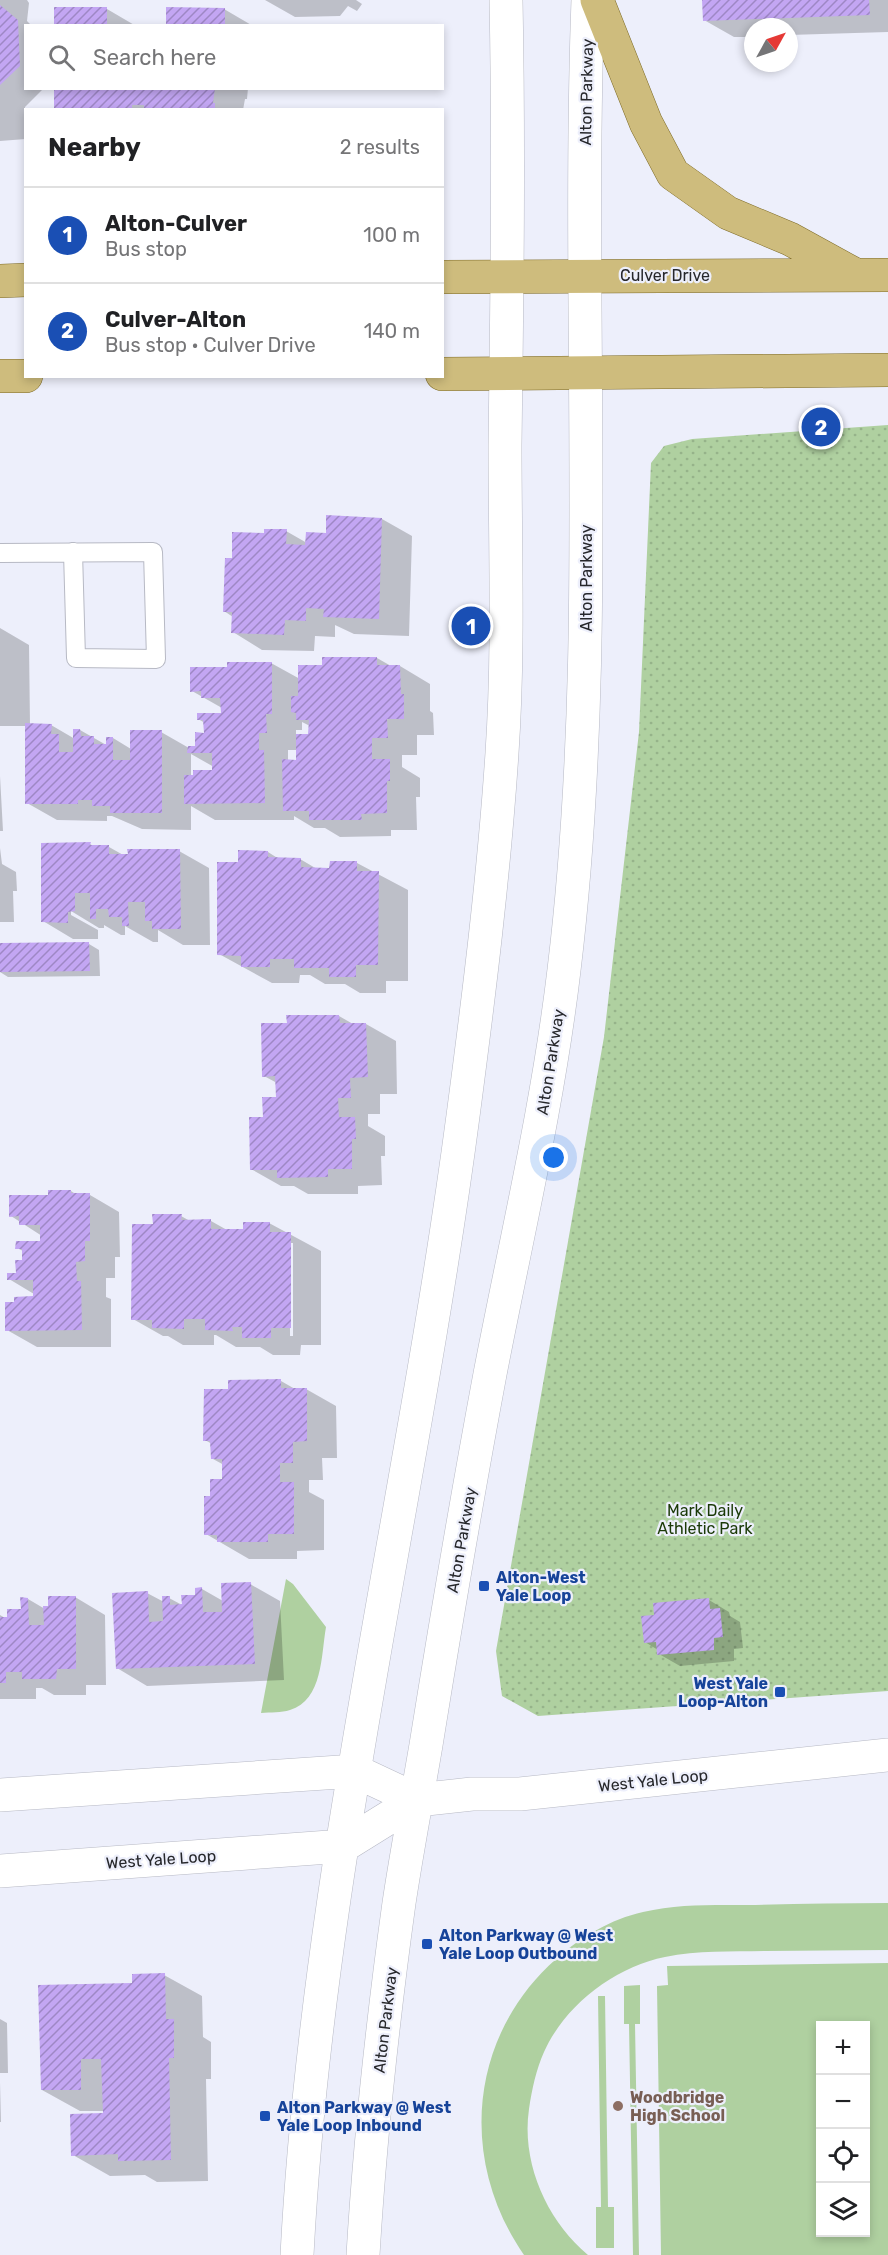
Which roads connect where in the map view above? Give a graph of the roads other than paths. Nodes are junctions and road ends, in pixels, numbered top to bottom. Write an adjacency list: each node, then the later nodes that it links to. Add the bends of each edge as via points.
1 (506, 0): 8 (main road)
2 (588, 0): 6 (main road, Alton Parkway)
3 (597, 0): 4 (main road, via 646,123 673,174 728,213 790,239)
4 (853, 274): 5 (main road, Culver Drive); 6 (main road, Culver Drive)
5 (888, 275)
6 (586, 276): 8 (main road, Culver Drive); 13 (main road, Alton Parkway)
7 (444, 277): 8 (main road, Culver Drive)
8 (506, 277): 12 (main road)
9 (0, 280): 10 (main road)
10 (24, 280)
11 (888, 370): 13 (main road)
12 (506, 373): 13 (main road); 14 (main road); 20 (main road, via 502,749 485,946 436,1297)
13 (586, 373): 22 (main road, Alton Parkway, via 586,647 579,806 565,965 537,1142 490,1375)
14 (444, 374)
15 (0, 376): 16 (main road)
16 (24, 376)
17 (72, 552): 17 (lane, via 153,552 156,659 76,658); 18 (lane)
18 (0, 553)
19 (888, 1755): 22 (main road, West Yale Loop)
20 (355, 1771): 21 (main road); 22 (main road); 23 (main road)
21 (0, 1795)
22 (417, 1800): 23 (main road, West Yale Loop); 26 (main road, Alton Parkway, via 382,2047)
23 (343, 1846): 24 (main road, West Yale Loop); 25 (main road, via 322,1986)
24 (0, 1871)
25 (297, 2255)
26 (363, 2255)

